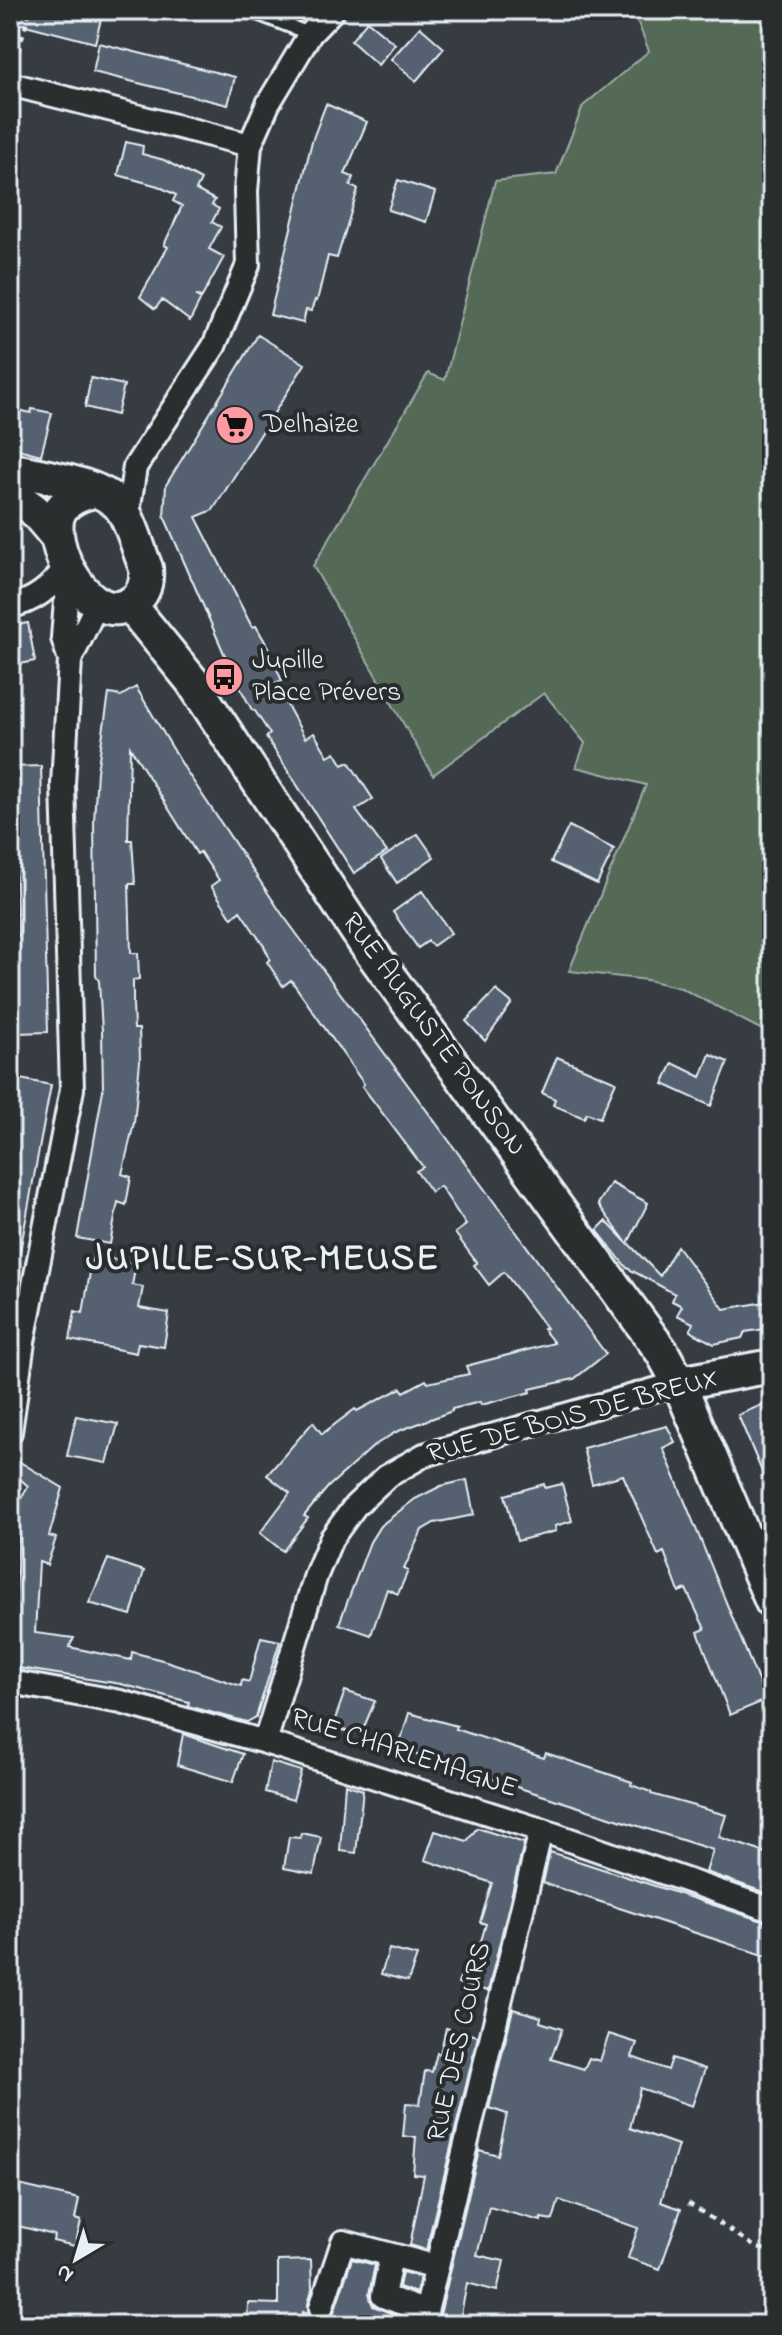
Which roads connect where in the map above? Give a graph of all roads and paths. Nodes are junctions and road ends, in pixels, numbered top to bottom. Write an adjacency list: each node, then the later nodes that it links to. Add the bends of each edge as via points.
1 (30, 10): 5 (path)
2 (248, 10): 4 (lane)
3 (333, 10): 4 (street)
4 (310, 34): 6 (street)
5 (12, 75): 6 (street)
6 (250, 145): 7 (street, via 248,265 214,346)
7 (135, 467): 9 (street); 11 (street)
8 (10, 469): 9 (street)
9 (95, 491): 11 (street, via 117,504); 12 (street, via 67,502 57,518)
10 (10, 492): 12 (street, via 34,510)
11 (127, 519): 13 (street, via 146,568)
12 (65, 559): 14 (street); 15 (street, via 57,581 43,593); 16 (street, via 63,638)
13 (137, 595): 14 (street, via 113,609); 19 (street, RUE AUGUSTE PONSON, via 364,942 662,1352)
14 (97, 604): 16 (street)
15 (10, 606)
16 (70, 660): 17 (street, via 63,784 72,1089)
17 (17, 1341): 20 (street)
18 (772, 1366): 19 (street, RUE DE BOIS DE BREUX)
19 (679, 1383): 21 (street, RUE AUGUSTE PONSON); 23 (street, RUE DE BOIS DE BREUX, via 424,1455 386,1477 331,1539)
20 (10, 1432)
21 (772, 1602)
22 (10, 1682): 23 (street, RUE CHARLEMAGNE, via 121,1702)
23 (265, 1742): 24 (street, RUE CHARLEMAGNE)
24 (541, 1830): 25 (street, RUE CHARLEMAGNE); 29 (street, RUE DES COURS)
25 (772, 1910)
26 (688, 2203): 27 (path, via 757,2248)
27 (772, 2251)
28 (391, 2256): 29 (street); 29 (street, RUE DES COURS, via 383,2296 426,2312); 30 (street, via 343,2242)
29 (437, 2267)
30 (321, 2308)

